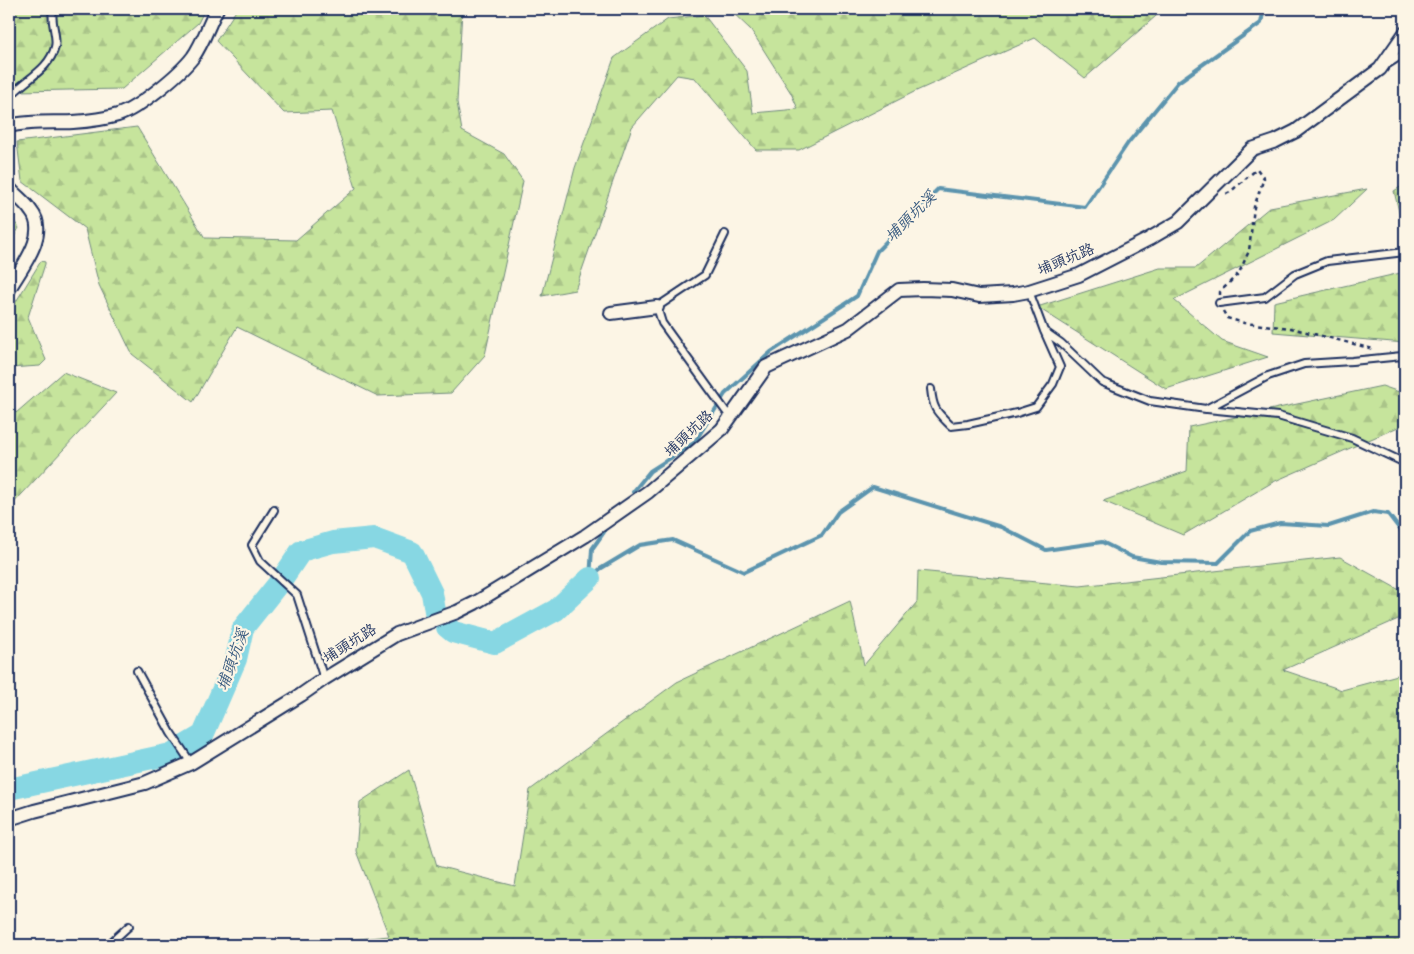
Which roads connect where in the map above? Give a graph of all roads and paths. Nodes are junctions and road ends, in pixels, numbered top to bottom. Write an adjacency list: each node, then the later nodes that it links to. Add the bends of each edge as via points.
1 (53, 9): 6 (lane, via 56,45 50,59)
2 (217, 9): 7 (street, via 194,56 141,103 120,114 98,119)
3 (1405, 33): 5 (street, 埔頭坑路)
4 (1405, 53): 5 (lane)
5 (1380, 69): 13 (street, 埔頭坑路, via 1296,131 1252,149 1178,222 1079,275)
6 (9, 98)
7 (9, 126)
8 (9, 188): 12 (street, via 32,212 38,225 36,242)
9 (1223, 196): 14 (path, via 1257,169 1264,178 1254,206 1249,250 1239,273 1220,292)
10 (725, 234): 15 (lane, via 705,275)
11 (1405, 252): 14 (lane, via 1327,261 1295,274 1265,297)
12 (9, 289)
13 (1029, 291): 17 (lane); 22 (street, 埔頭坑路, via 979,296 952,290 899,290 848,329 766,367)
14 (1219, 303): 18 (path, via 1227,318 1244,323 1291,328)
15 (657, 307): 16 (street); 22 (lane, via 662,322)
16 (611, 313)
17 (1044, 331): 20 (lane, via 1060,367 1053,384 1036,407 951,426 932,404); 21 (lane, via 1102,382 1150,401)
18 (1376, 349)
19 (1402, 356): 21 (lane, via 1304,364 1268,376)
20 (931, 389)
21 (1206, 409): 23 (lane, via 1278,416 1352,438)
22 (728, 413): 26 (street, 埔頭坑路, via 722,429 648,492 585,536 475,603 397,634)
23 (1405, 464)
24 (274, 510): 26 (lane, via 252,545 260,561 297,595)
25 (137, 671): 27 (lane)
26 (324, 679): 27 (street, 埔頭坑路)
27 (191, 762): 28 (street, 埔頭坑路, via 145,783)
28 (9, 819)
29 (129, 926): 30 (lane)
30 (108, 945)

